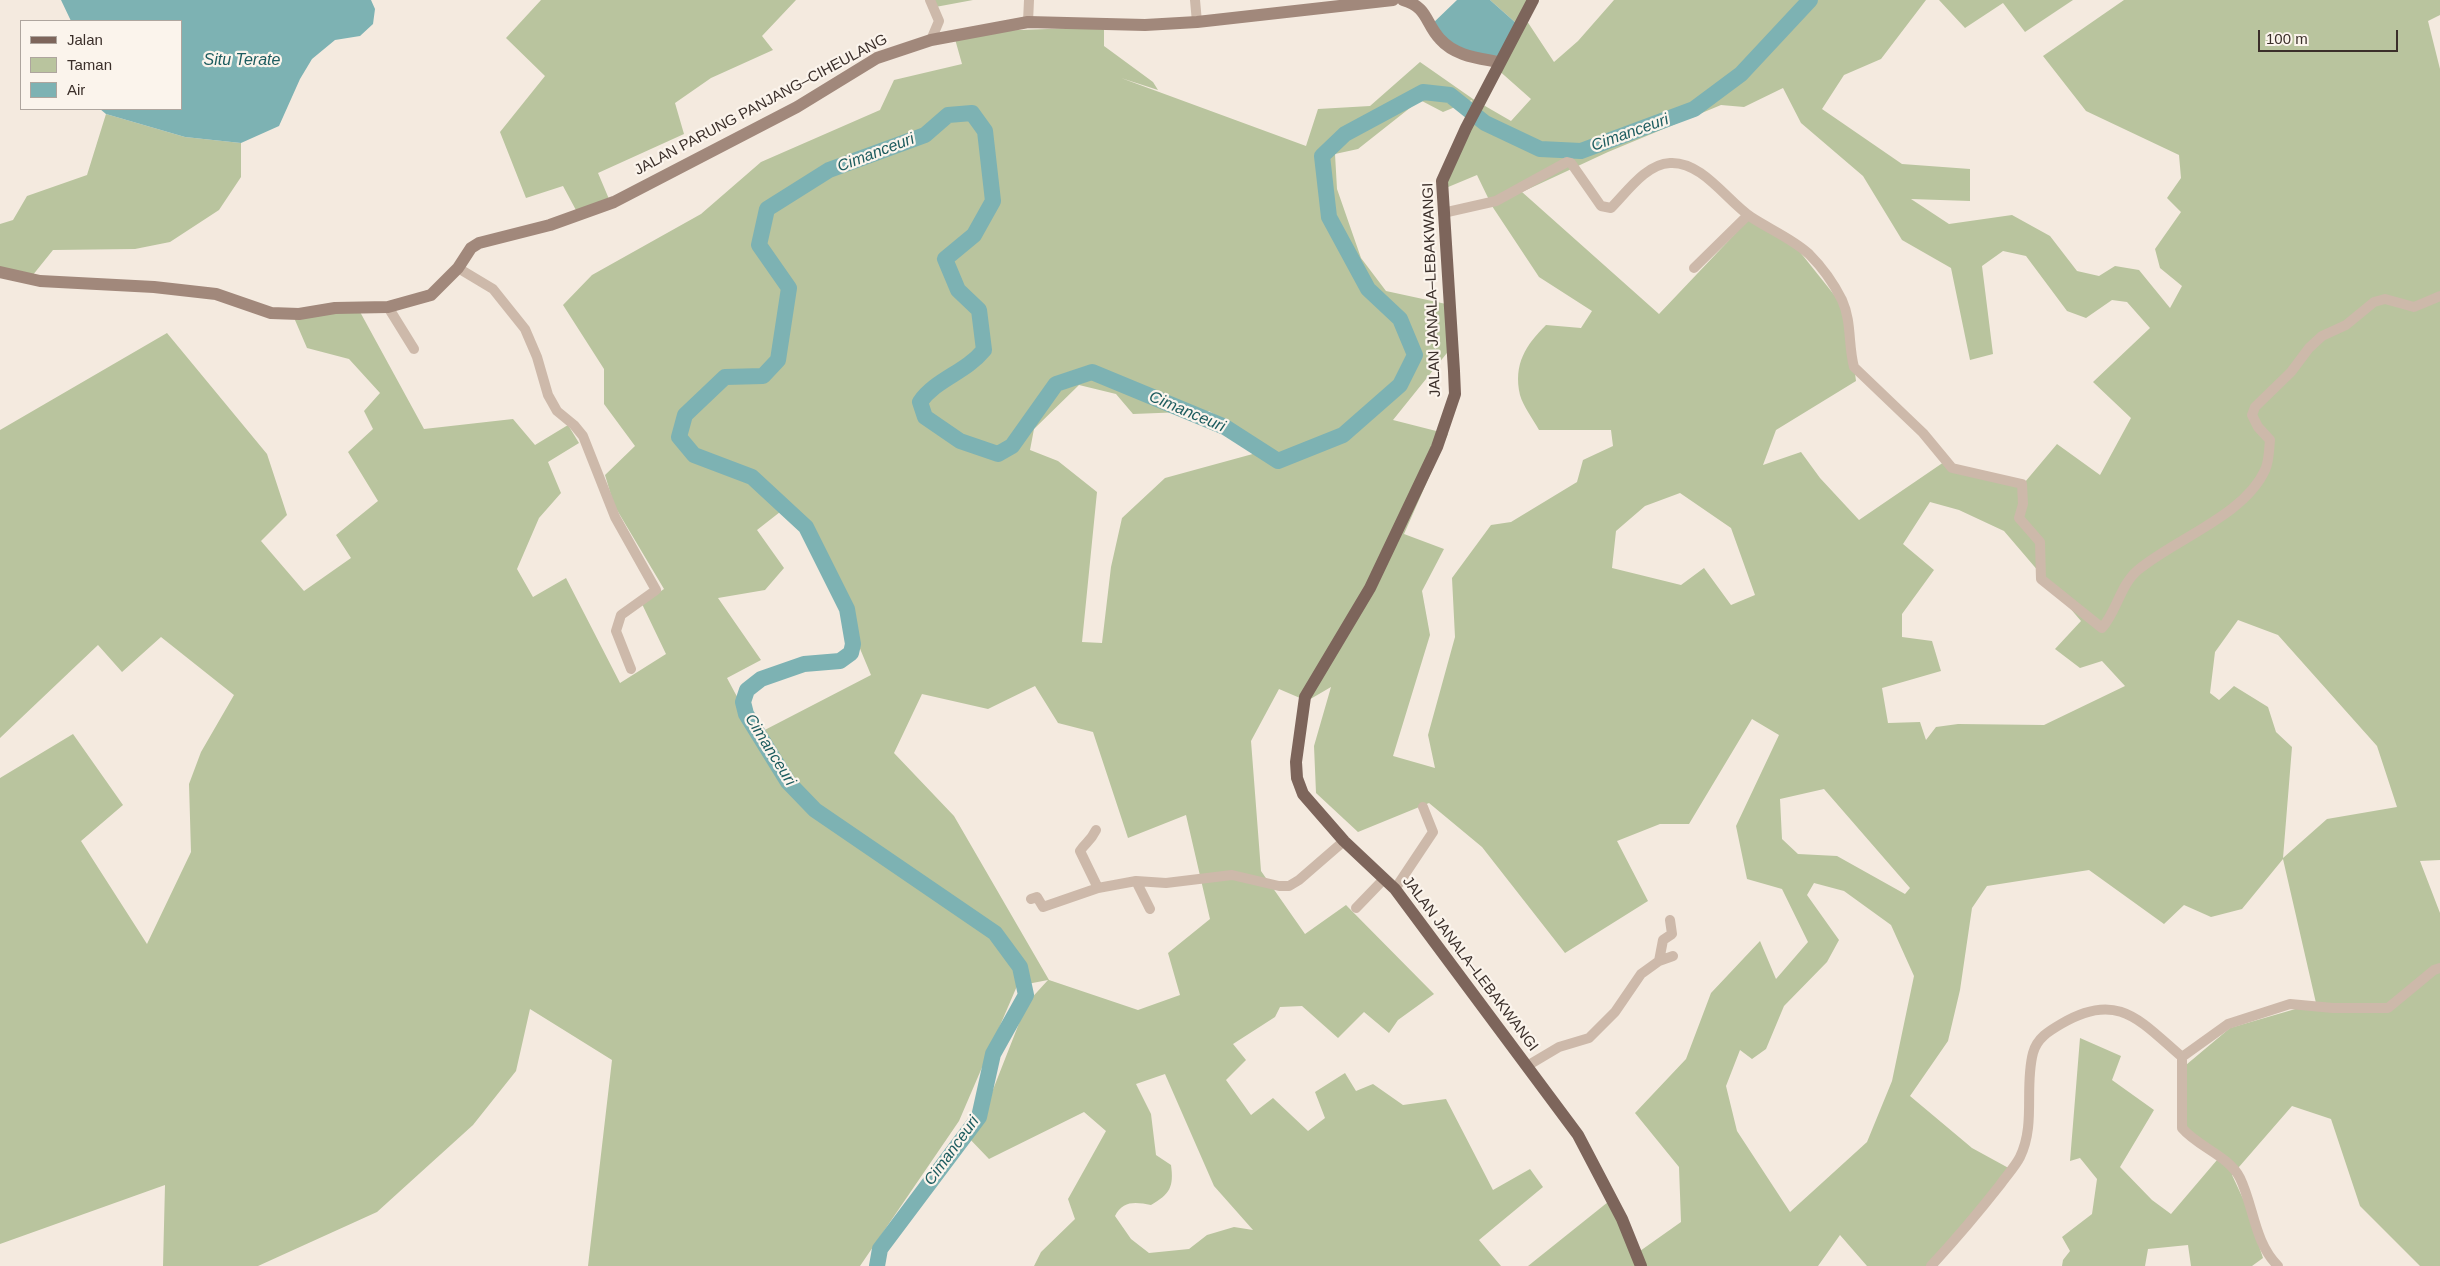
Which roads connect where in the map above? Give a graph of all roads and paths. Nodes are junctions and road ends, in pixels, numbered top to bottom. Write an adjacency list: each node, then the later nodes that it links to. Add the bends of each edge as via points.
1 (930, 0): 9 (street, via 938,21)
2 (1029, 0): 7 (street)
3 (1195, 0): 8 (street)
4 (1393, 0): 8 (street, JALAN PARUNG PANJANG–CIHEULANG)
5 (1403, 0): 10 (street, via 1424,11 1440,39 1463,55)
6 (1533, 0): 10 (main road)
7 (1028, 22): 8 (street, JALAN PARUNG PANJANG–CIHEULANG, via 1145,25); 9 (street, JALAN PARUNG PANJANG–CIHEULANG)
8 (1197, 22)
9 (931, 40): 13 (street, JALAN PARUNG PANJANG–CIHEULANG, via 878,58 797,107 614,202 550,225 479,243 471,248)
10 (1498, 62): 11 (main road, JALAN JANALA–LEBAKWANGI, via 1442,181)
11 (1443, 213): 12 (street, via 1496,201 1567,162 1601,206 1610,208 1652,167 1669,163 1698,172); 22 (main road, JALAN JANALA–LEBAKWANGI, via 1455,394 1437,447 1370,588 1305,697 1296,762 1297,778 1303,794)
12 (1748, 215): 14 (street); 16 (street, via 1806,252 1826,272 1848,315 1854,367 1952,468 2022,484 2023,504 2019,518 2040,542 2041,579 2102,628 2112,617 2117,600 2136,571 2246,498 2266,470 2270,440 2252,415 2255,407 2291,372 2308,348 2322,336 2346,325 2374,302 2385,300 2414,307)
13 (458, 268): 17 (street, JALAN PARUNG PANJANG–CIHEULANG, via 431,295); 19 (street, via 493,288 525,329 548,395 557,411 583,436 615,517 656,590 621,615 616,631)
14 (1694, 268)
15 (0, 272): 17 (street, JALAN PARUNG PANJANG–CIHEULANG, via 40,281 216,294 281,314)
16 (2440, 296)
17 (388, 307): 18 (street)
18 (414, 350)
19 (631, 669)
20 (1423, 807): 26 (street, via 1433,832)
21 (1096, 830): 25 (street, via 1091,842 1080,851)
22 (1344, 841): 23 (main road, JALAN JANALA–LEBAKWANGI); 24 (street, via 1289,886 1240,875 1166,883)
23 (1384, 879): 26 (main road, JALAN JANALA–LEBAKWANGI); 28 (street)
24 (1136, 881): 25 (street); 29 (street)
25 (1098, 888): 27 (street, via 1043,907 1037,897)
26 (1395, 890): 35 (main road, JALAN JANALA–LEBAKWANGI)
27 (1031, 899)
28 (1356, 908)
29 (1150, 909)
30 (1670, 920): 32 (street, via 1672,934 1663,940)
31 (1673, 956): 32 (street)
32 (1659, 961): 35 (street, via 1641,974 1615,1012 1589,1038 1559,1047)
33 (2438, 967): 34 (street, via 2388,1008 2290,1004 2228,1024)
34 (2182, 1058): 37 (street, via 2142,1023 2118,1010 2086,1011 2044,1033 2034,1050 2030,1121 2019,1159 1972,1222); 38 (street, via 2182,1128 2240,1177 2260,1240)
35 (1527, 1066): 36 (main road, JALAN JANALA–LEBAKWANGI, via 1591,1156)
36 (1641, 1266)
37 (1931, 1266)
38 (2278, 1266)

